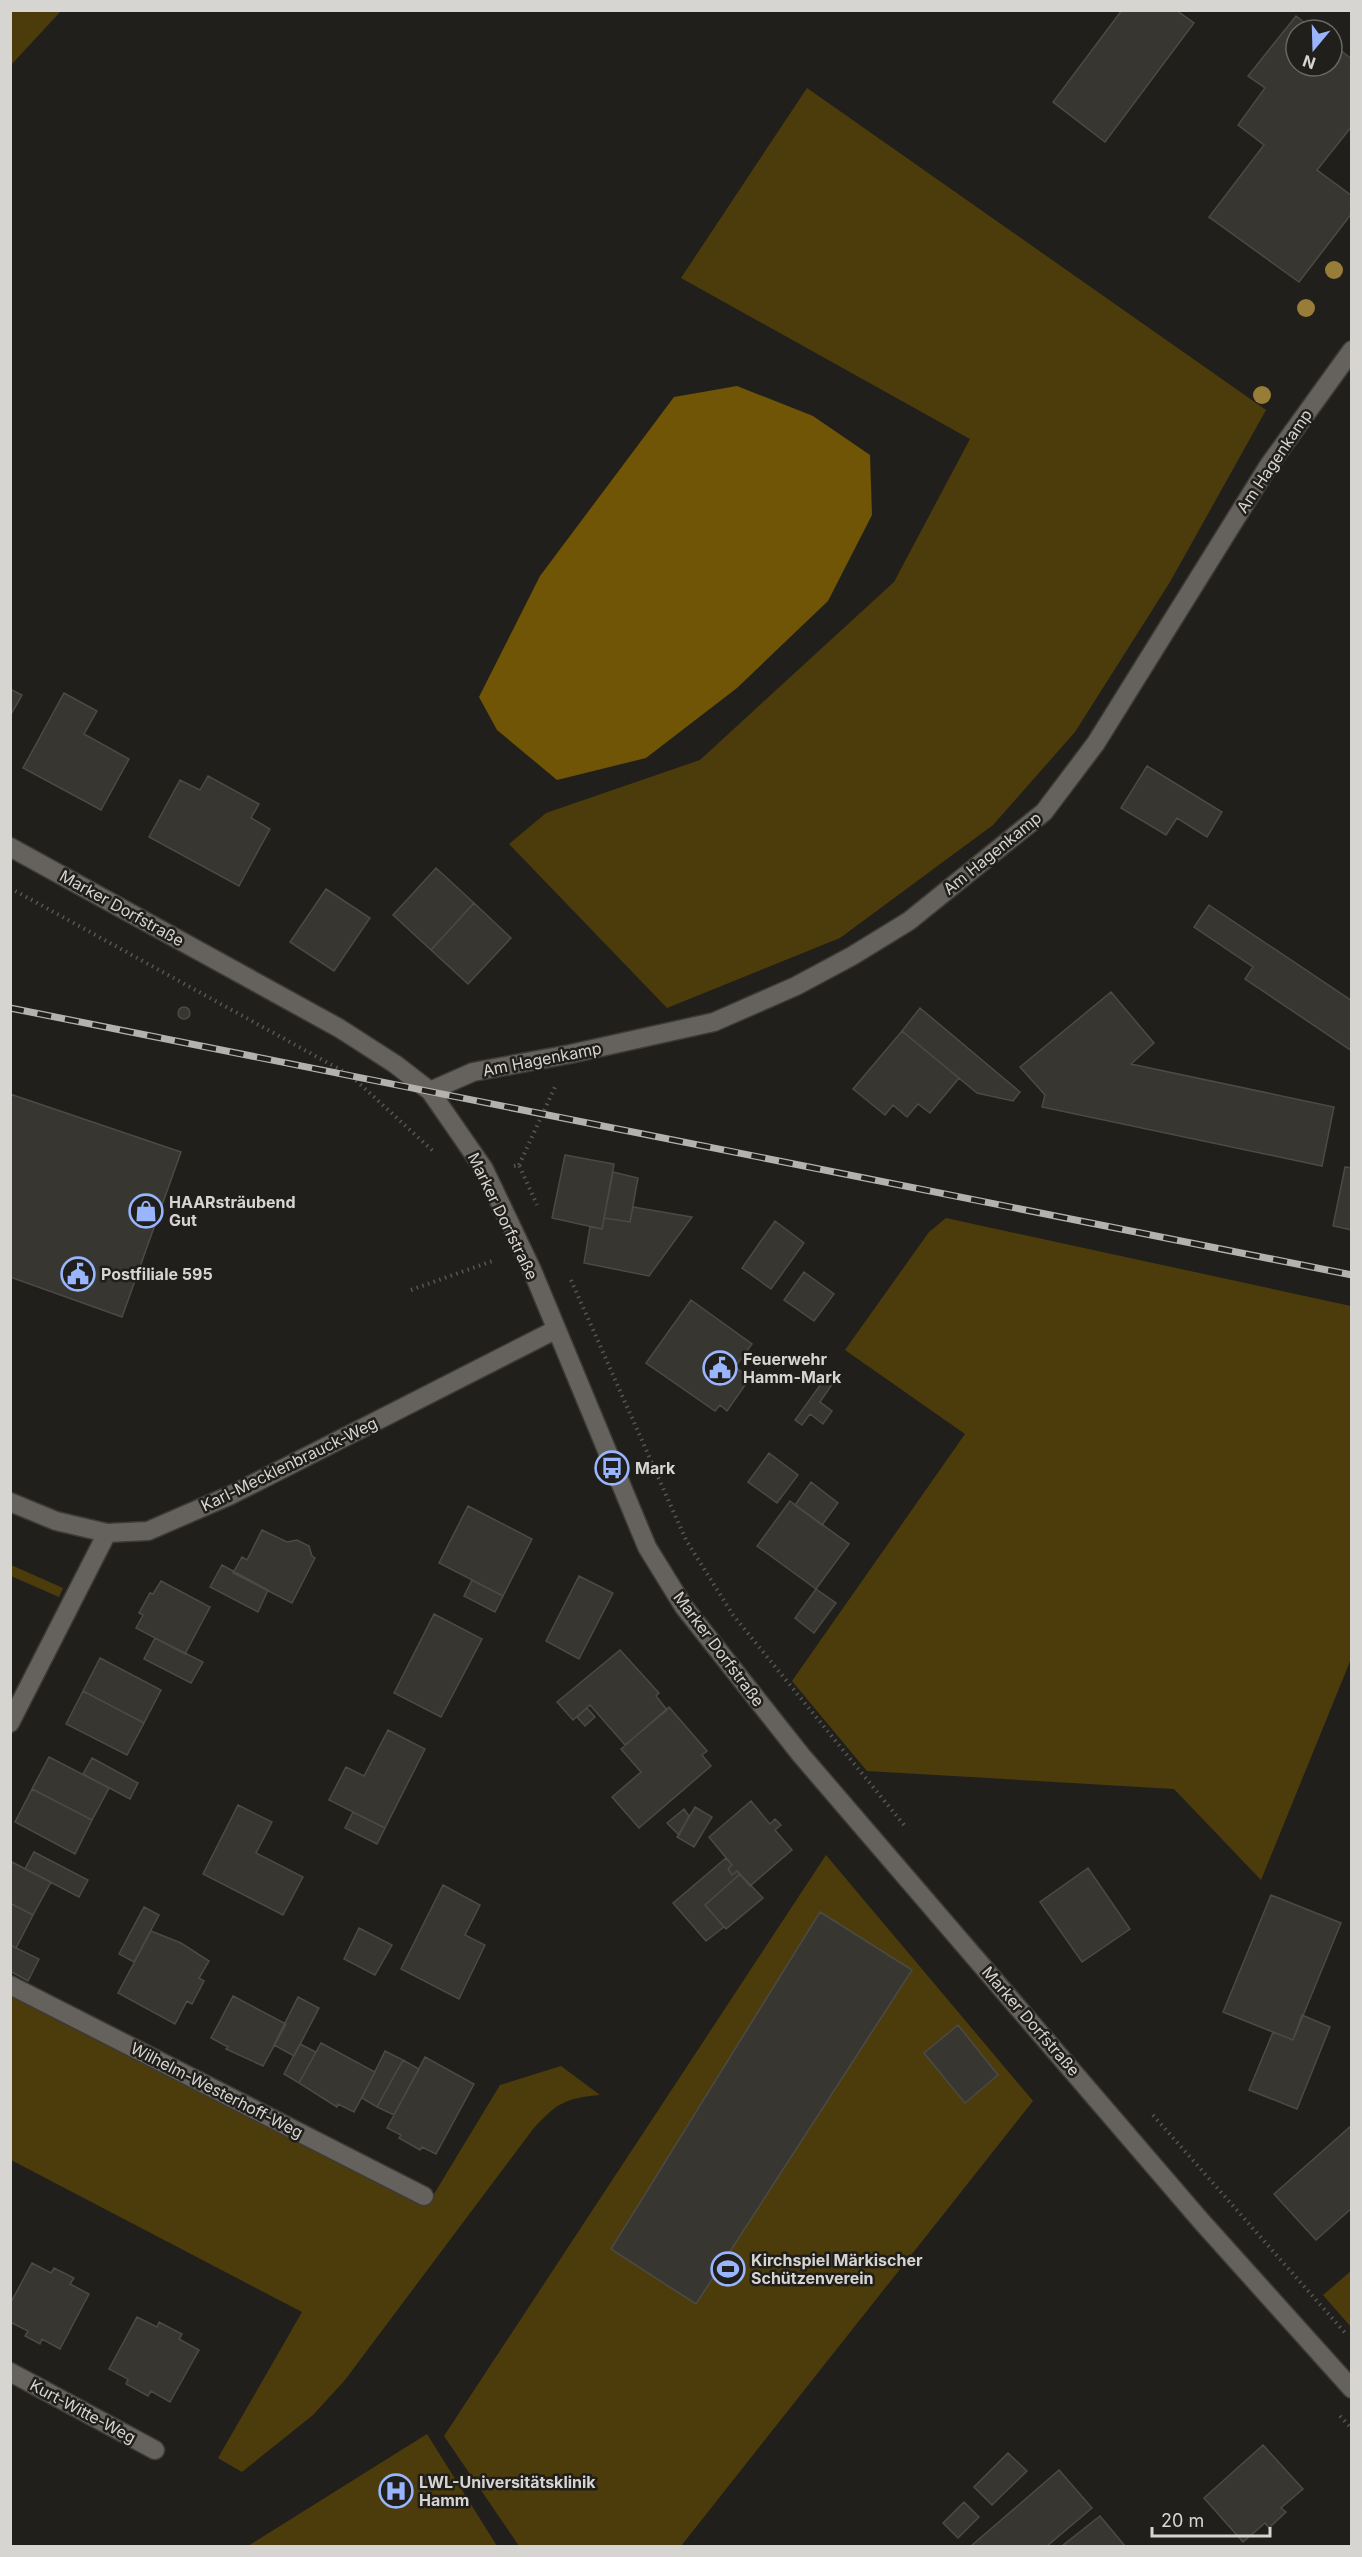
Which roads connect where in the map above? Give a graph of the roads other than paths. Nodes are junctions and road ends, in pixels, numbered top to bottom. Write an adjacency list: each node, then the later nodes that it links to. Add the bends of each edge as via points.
1 (1352, 350): 3 (street, Am Hagenkamp, via 1269,465 1096,743 1044,812 909,921 796,986 714,1022 473,1072)
2 (10, 847): 3 (street, Marker Dorfstraße, via 339,1028)
3 (430, 1091): 4 (street, Marker Dorfstraße, via 484,1169 532,1270)
4 (555, 1330): 6 (street, Karl-Mecklenbrauck-Weg, via 231,1495 148,1531); 11 (street, Marker Dorfstraße, via 647,1547 684,1607 801,1755 1202,2222)
5 (10, 1502): 6 (street, Karl-Mecklenbrauck-Weg, via 56,1521)
6 (107, 1533): 7 (street)
7 (10, 1723)
8 (10, 1985): 9 (street, Wilhelm-Westerhoff-Weg)
9 (424, 2196)
10 (10, 2372): 12 (street, Kurt-Witte-Weg)
11 (1352, 2389)
12 (155, 2450)

